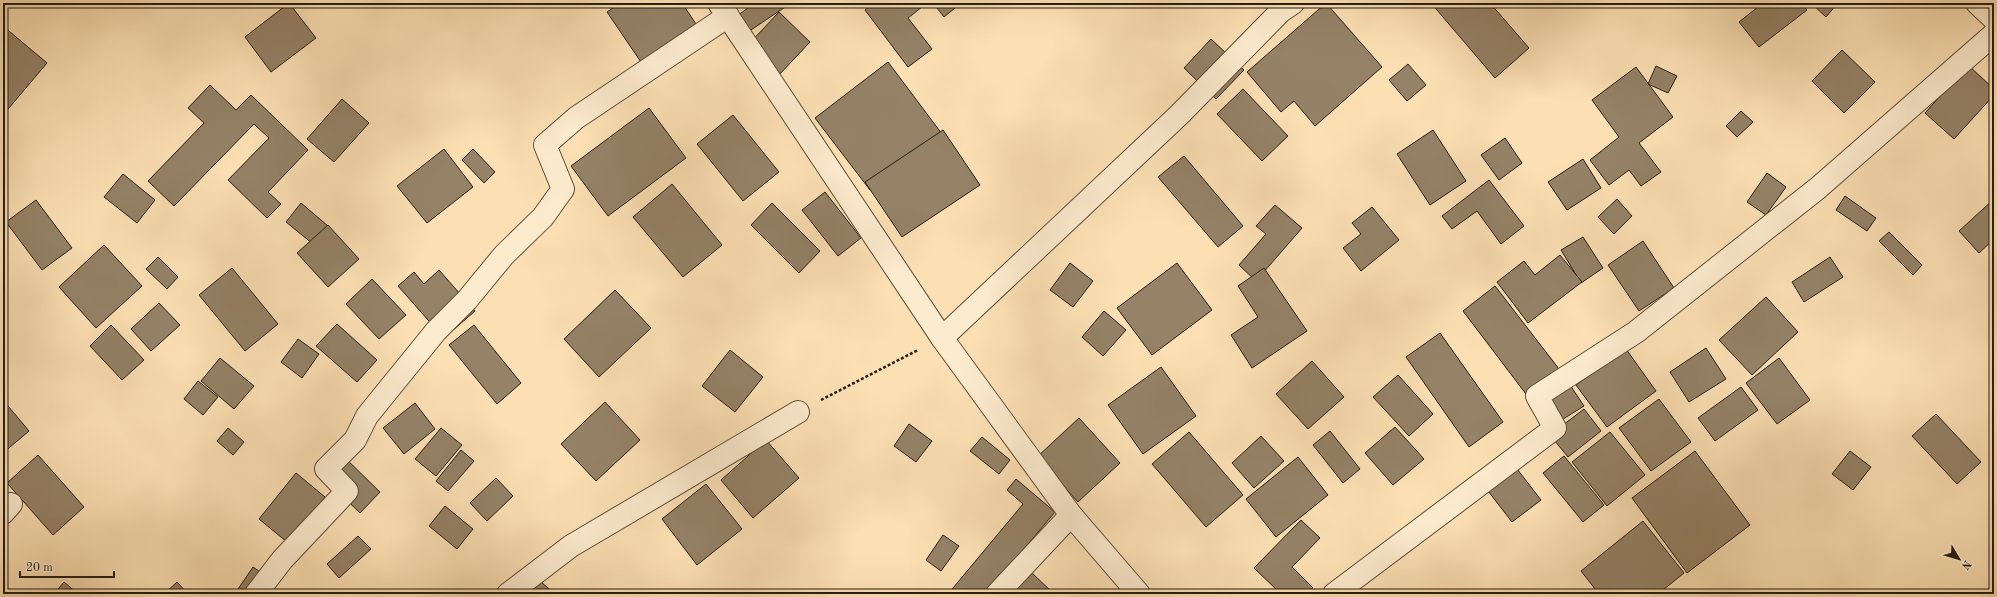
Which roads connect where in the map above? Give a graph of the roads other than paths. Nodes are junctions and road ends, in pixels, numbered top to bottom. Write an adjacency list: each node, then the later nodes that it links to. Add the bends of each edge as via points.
1 (1293, 3): 6 (street, via 1281,11 1179,115)
2 (1977, 3): 4 (street)
3 (724, 10): 6 (street); 9 (street, via 576,118 545,145 563,189 543,217 504,255 467,300 436,331 367,416 355,440 326,469 348,491 282,560)
4 (1994, 19)
5 (1994, 34): 13 (street, via 1806,198 1636,332 1538,396 1555,428)
6 (942, 338): 8 (street)
7 (798, 412): 10 (street, via 571,546)
8 (1071, 515): 11 (street); 12 (street)
9 (256, 594)
10 (508, 594)
11 (997, 594)
12 (1139, 594)
13 (1334, 594)

